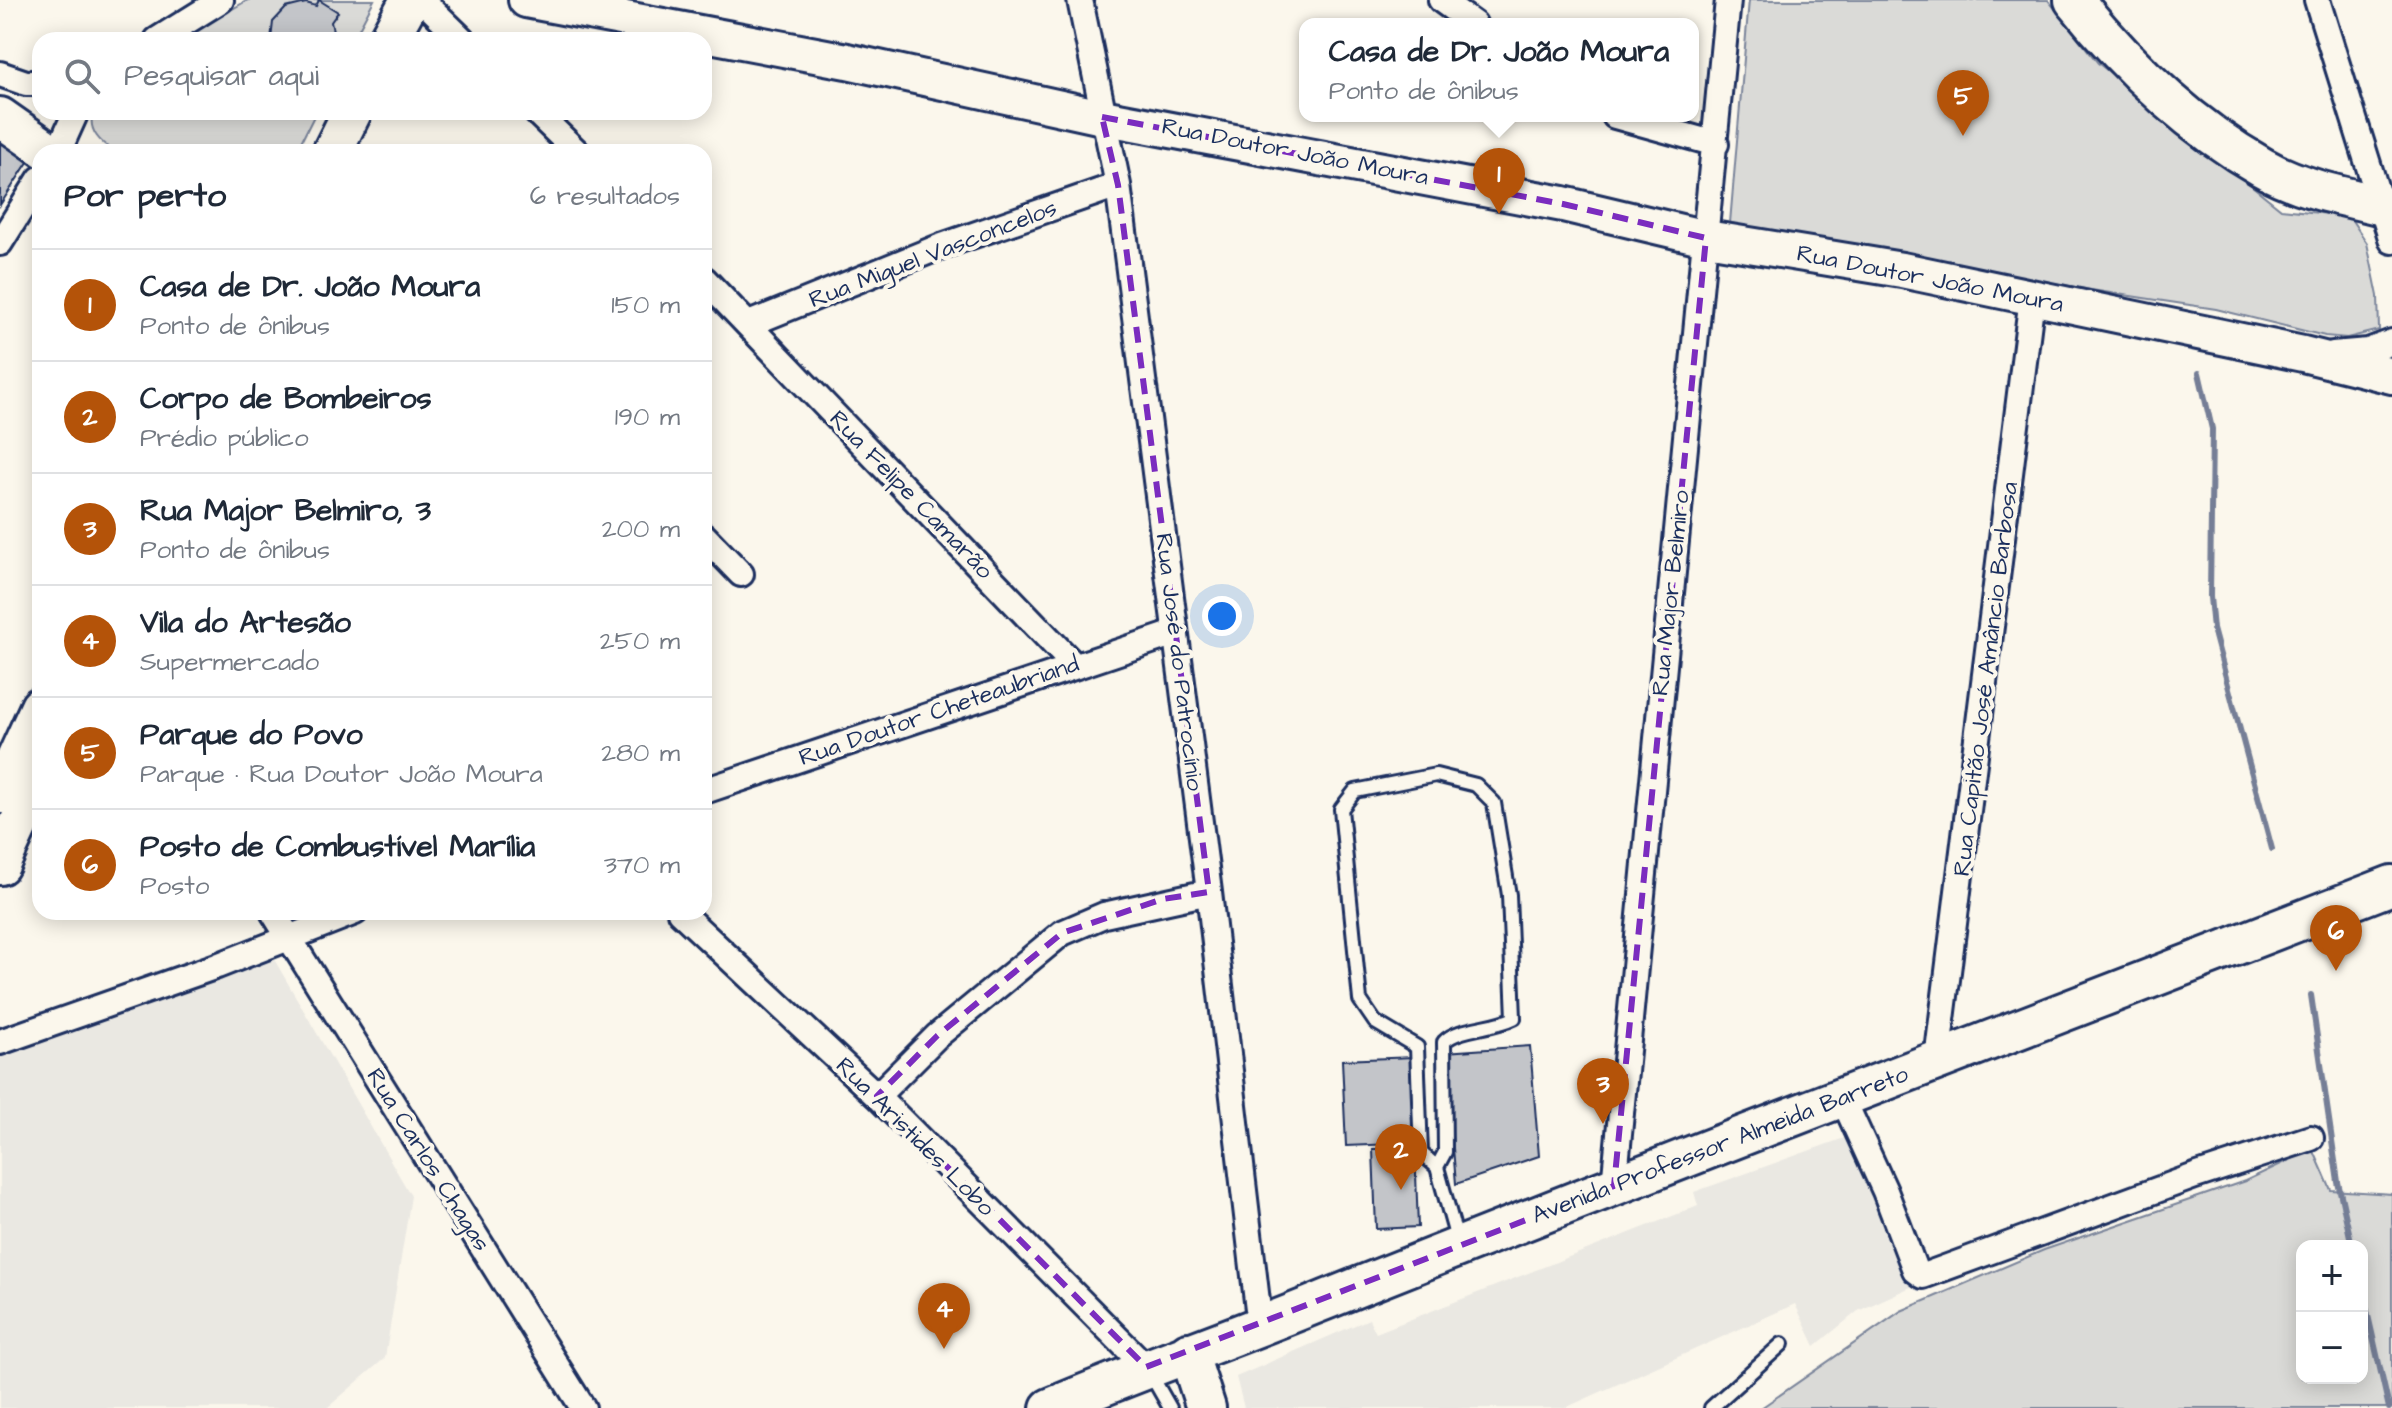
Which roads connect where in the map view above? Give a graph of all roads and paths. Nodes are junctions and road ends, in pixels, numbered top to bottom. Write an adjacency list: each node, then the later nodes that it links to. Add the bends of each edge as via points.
1 (221, 0): 10 (street)
2 (526, 0): 12 (main road, Rua Doutor João Moura)
3 (1080, 0): 17 (street, Rua José do Patrocínio)
4 (1441, 0): 9 (street)
5 (1728, 0): 26 (street, Rua Major Belmiro)
6 (2074, 0): 29 (main road, via 2151,88 2263,168)
7 (2317, 0): 29 (street)
8 (405, 10): 11 (street)
9 (1466, 18)
10 (170, 32)
11 (448, 32)
12 (694, 32)
13 (712, 35): 17 (main road, Rua Doutor João Moura)
14 (0, 74): 15 (street)
15 (32, 83)
16 (0, 117): 22 (main road)
17 (1102, 117): 27 (street, Rua José do Patrocínio); 30 (main road, Rua Doutor João Moura, via 1563,204)
18 (72, 120): 23 (street)
19 (348, 120): 24 (main road)
20 (544, 120): 25 (street)
21 (1637, 122): 26 (street)
22 (39, 144)
23 (62, 144)
24 (336, 144)
25 (569, 144)
26 (1716, 144): 30 (street, Rua Major Belmiro)
27 (1118, 185): 34 (street, Rua Miguel Vasconcelos, via 942,246); 40 (street, Rua José do Patrocínio)
28 (32, 192): 31 (street)
29 (2389, 218)
30 (1706, 238): 33 (main road, Rua Doutor João Moura); 59 (street, Rua Major Belmiro)
31 (0, 243)
32 (712, 287): 34 (street, Rua Felipe Camarão)
33 (2032, 297): 36 (main road, Rua Doutor João Moura); 54 (street, Rua Capitão José Amâncio Barbosa)
34 (749, 324): 41 (street, Rua Felipe Camarão)
35 (2392, 342): 36 (street, via 2351,355)
36 (2303, 354): 37 (main road, Rua Doutor João Moura)
37 (2392, 376)
38 (712, 544): 39 (street)
39 (741, 574)
40 (1175, 633): 41 (street, Rua Doutor Cheteaubriand); 48 (street, Rua José do Patrocínio)
41 (1074, 665): 43 (street, Rua Doutor Cheteaubriand)
42 (32, 724): 44 (main road)
43 (712, 788)
44 (0, 794)
45 (32, 795): 46 (main road)
46 (0, 865)
47 (2389, 891): 54 (main road, Avenida Professor Almeida Barreto)
48 (1209, 892): 55 (street, via 1104,915 1062,933 937,1036); 61 (street, Rua José do Patrocínio)
49 (278, 920): 52 (street, Rua Carlos Chagas)
50 (332, 920): 52 (street)
51 (689, 920): 55 (street, Rua Aristides Lobo)
52 (287, 936): 53 (street); 66 (street, Rua Carlos Chagas)
53 (0, 1042)
54 (1937, 1060): 56 (main road, Avenida Professor Almeida Barreto)
55 (877, 1096): 64 (street, Rua Aristides Lobo)
56 (1842, 1097): 57 (street, via 1915,1270 1923,1276); 59 (main road, Avenida Professor Almeida Barreto)
57 (2311, 1138)
58 (1437, 1167): 58 (lane, via 1445,1152 1444,1042 1453,1033 1495,1027 1514,1018 1515,985 1509,895 1494,803 1476,785 1436,775 1355,791 1341,809 1360,1000 1375,1022 1417,1047 1421,1153); 60 (lane)
59 (1614, 1186): 60 (main road, Avenida Professor Almeida Barreto)
60 (1459, 1247): 61 (main road, Avenida Professor Almeida Barreto)
61 (1260, 1327): 63 (main road, Avenida Professor Almeida Barreto)
62 (1782, 1344): 70 (lane)
63 (1188, 1352): 64 (main road, Avenida Professor Almeida Barreto); 69 (main road)
64 (1146, 1367): 65 (main road, Avenida Professor Almeida Barreto); 68 (lane)
65 (1091, 1400): 67 (main road, Avenida Professor Almeida Barreto)
66 (583, 1408)
67 (1050, 1408)
68 (1170, 1408)
69 (1206, 1408)
70 (1711, 1408)

